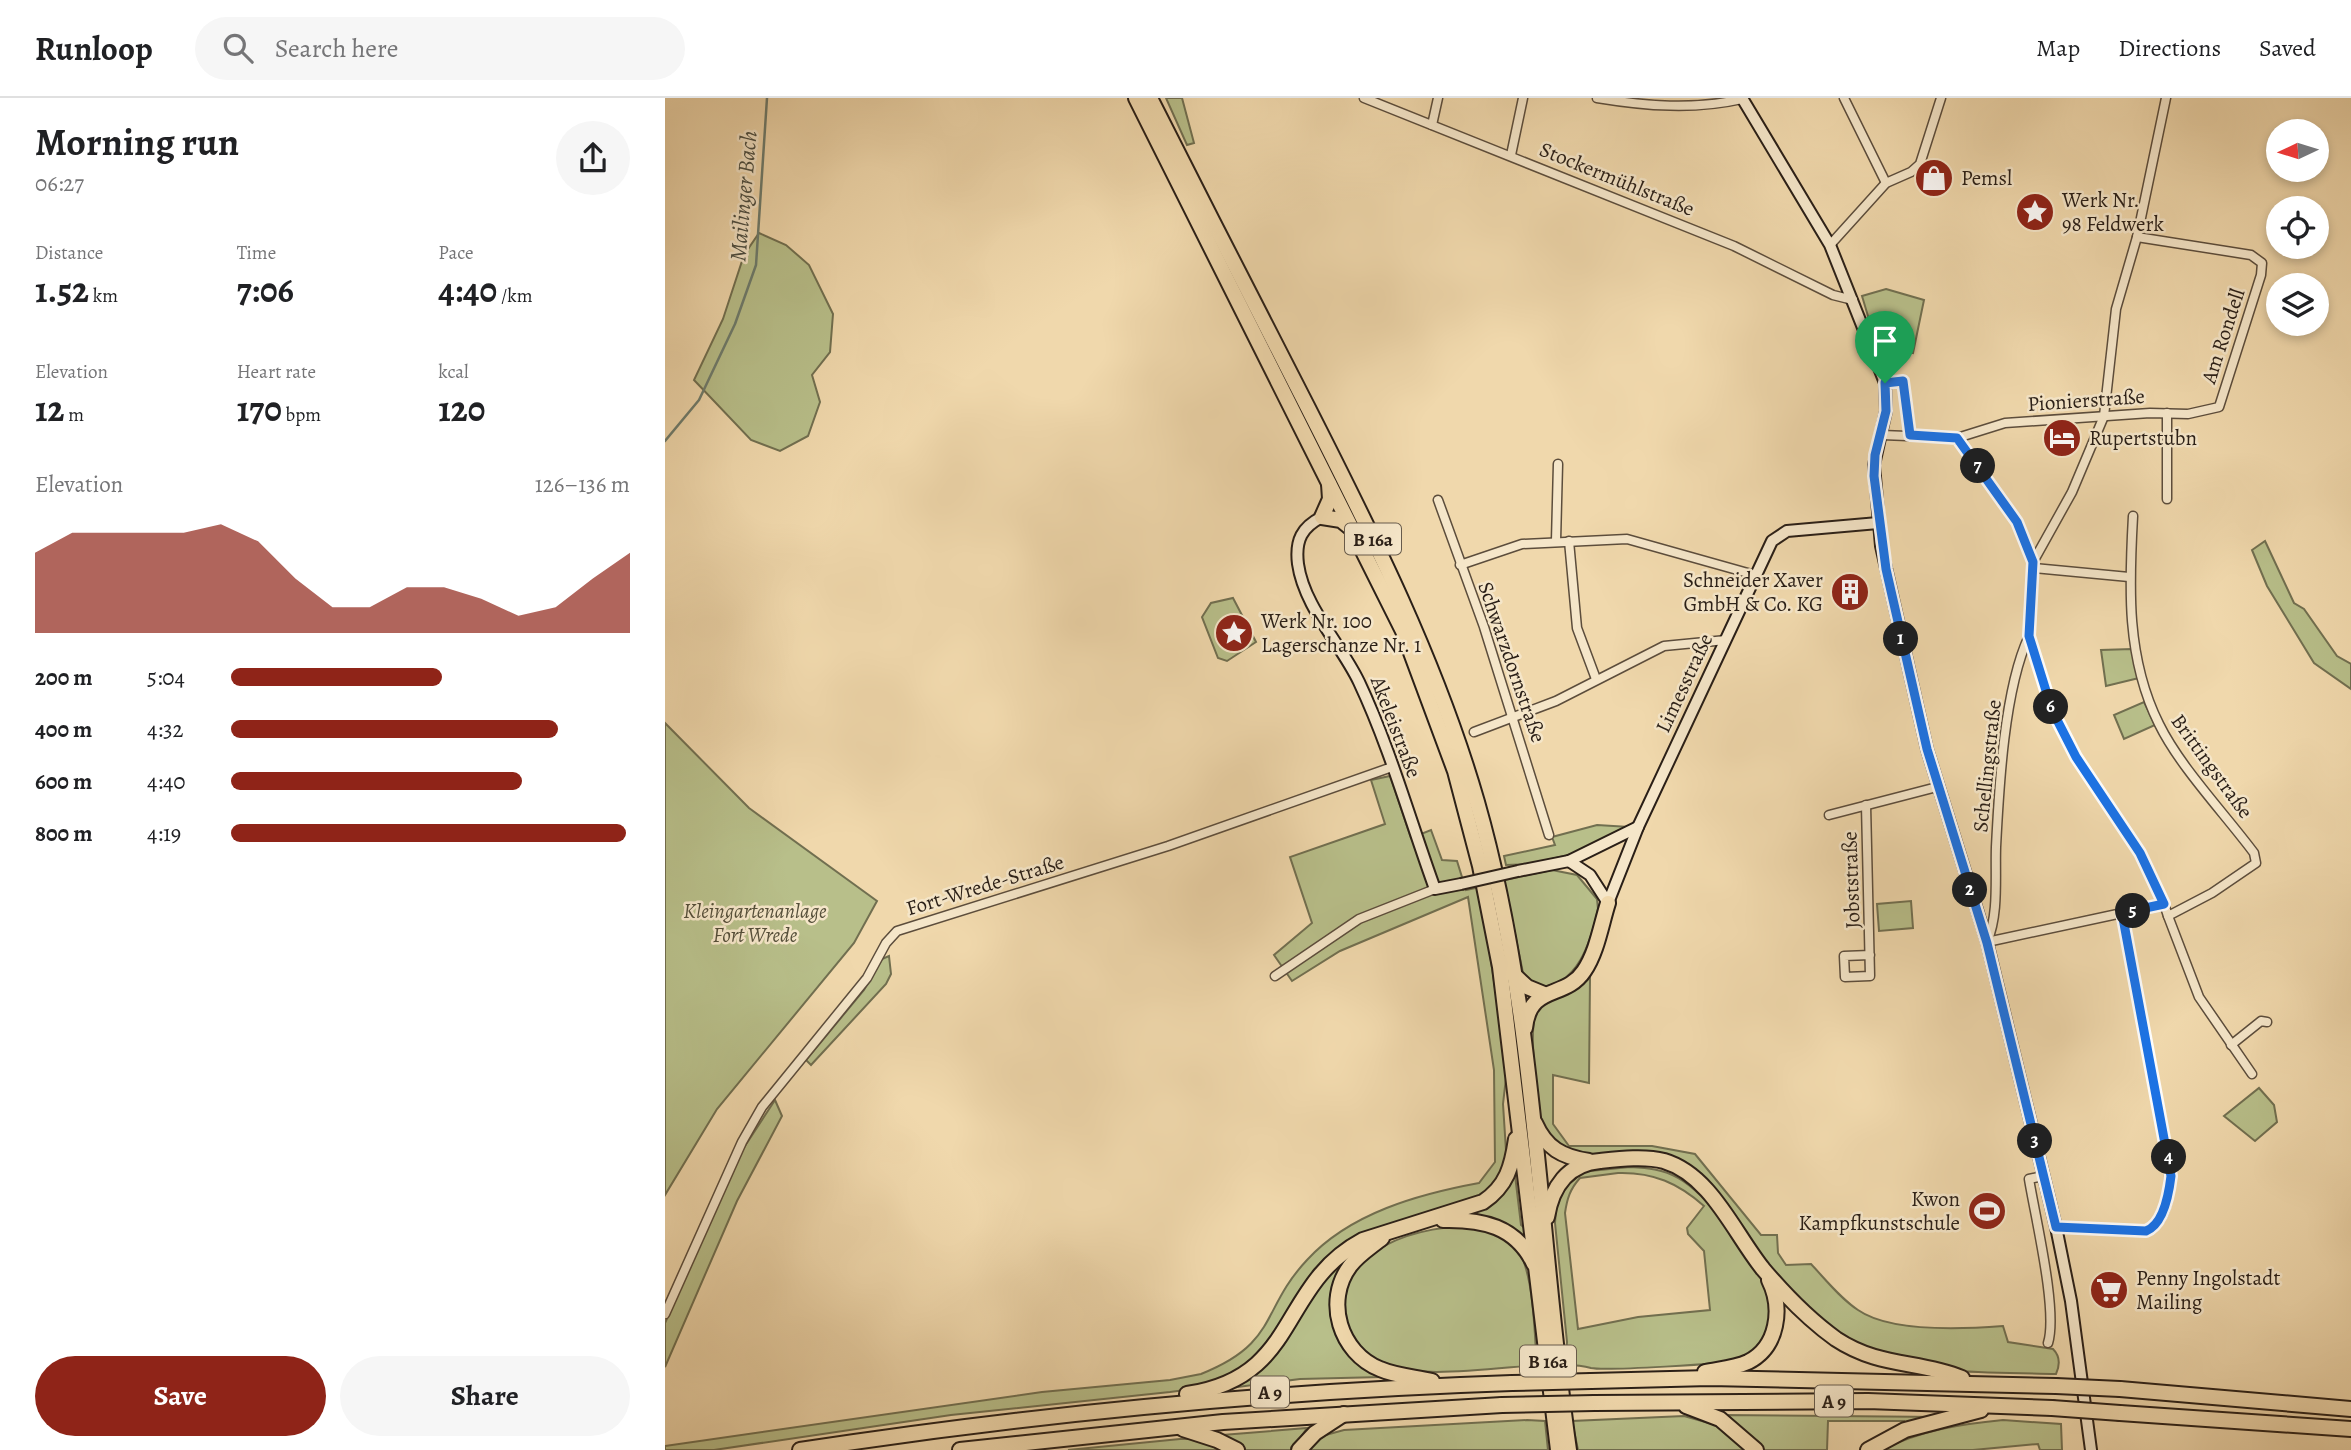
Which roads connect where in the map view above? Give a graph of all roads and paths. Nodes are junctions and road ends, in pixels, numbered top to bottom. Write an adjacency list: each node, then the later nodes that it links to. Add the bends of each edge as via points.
1 (1136, 98): 27 (highway, B 16a)
2 (1150, 98): 15 (highway, B 16a)
3 (1160, 98): 15 (highway)
4 (1364, 98): 12 (street, Stockermühlstraße)
5 (1438, 98): 12 (street)
6 (1523, 98): 13 (street)
7 (1597, 98): 11 (street, via 1695,106)
8 (1844, 98): 14 (street)
9 (1941, 98): 14 (street, via 1920,164)
10 (2166, 98): 16 (street)
11 (1742, 99): 17 (street)
12 (1432, 125): 13 (street, Stockermühlstraße)
13 (1511, 155): 18 (street, Stockermühlstraße)
14 (1886, 183): 17 (street)
15 (1199, 195): 61 (highway, B 16a, via 1350,491 1438,683 1493,862)
16 (2137, 237): 20 (street, Am Rondell, via 2251,255 2262,263); 22 (street, via 2116,309)
17 (1830, 245): 18 (street)
18 (1853, 300): 19 (street)
19 (1885, 383): 23 (street); 24 (street, via 1903,381)
20 (2218, 407): 21 (street, Pionierstraße, via 2198,413)
21 (2168, 413): 22 (street, Pionierstraße); 28 (street)
22 (2104, 416): 25 (street, Pionierstraße, via 2005,423); 37 (street, via 2072,492)
23 (1882, 435): 24 (street); 32 (street, via 1874,466)
24 (1910, 435): 25 (street)
25 (1957, 438): 37 (street, via 2017,522)
26 (1558, 464): 34 (street)
27 (1329, 480): 31 (highway, via 1330,499); 33 (highway, B 16a)
28 (2167, 499)
29 (1438, 500): 36 (street, Schwarzdornstraße)
30 (2133, 516): 39 (street, Brittingstraße)
31 (1322, 517): 33 (highway, via 1341,520); 47 (street, Akeleistraße, via 1303,529 1298,566 1358,679)
32 (1878, 523): 38 (street, Limesstraße, via 1781,533); 48 (street)
33 (1355, 532): 68 (highway, B 16a, via 1424,680 1455,771 1488,903)
34 (1556, 541): 35 (street); 36 (street, via 1522,544)
35 (1569, 541): 38 (street, via 1641,541); 44 (street, via 1577,628)
36 (1460, 565): 45 (street, Schwarzdornstraße)
37 (2033, 565): 39 (street); 40 (street)
38 (1755, 575): 41 (street, Limesstraße)
39 (2129, 577): 58 (street, Brittingstraße, via 2130,623 2154,714 2257,860)
40 (2029, 636): 42 (street, Schellingstraße); 43 (street)
41 (1725, 640): 44 (street, via 1664,646); 51 (street, Limesstraße)
42 (2018, 667): 43 (street); 59 (street, Schellingstraße, via 2004,760 1993,921)
43 (2037, 668): 56 (street, via 2076,757 2140,853)
44 (1596, 679): 45 (street)
45 (1513, 719): 46 (street); 52 (street, Schwarzdornstraße)
46 (1474, 732)
47 (1392, 767): 54 (street, Akeleistraße); 77 (street, Fort-Wrede-Straße, via 1168,846 897,931 859,988 762,1107)
48 (1937, 787): 49 (street); 59 (street)
49 (1866, 805): 50 (street); 60 (street, Jobststraße)
50 (1829, 815)
51 (1638, 827): 53 (street); 55 (street, Limesstraße)
52 (1549, 835)
53 (1569, 862): 54 (street, bridge); 55 (street, via 1590,875)
54 (1435, 888): 62 (street, via 1359,919)
55 (1608, 903): 63 (highway, via 1584,971 1566,986)
56 (2164, 904): 57 (street); 58 (street)
57 (2122, 913): 59 (street); 72 (street, via 2169,1158 2170,1186 2156,1224 2146,1231)
58 (2168, 916): 65 (street, via 2188,976)
59 (1987, 943): 70 (street)
60 (1870, 955)
61 (1513, 974): 63 (highway); 66 (highway, B 16a)
62 (1275, 976)
63 (1543, 994): 66 (highway, via 1527,1012)
64 (2267, 1022): 65 (street, via 2261,1021)
65 (2231, 1045): 67 (street)
66 (1523, 1050): 68 (highway, B 16a)
67 (2252, 1074)
68 (1525, 1118): 69 (highway, A 9, via 1557,1152); 71 (highway, A 9, via 1510,1172 1496,1194); 73 (highway, B 16a); 76 (highway, B 16a)
69 (1592, 1161): 73 (highway, A 9, via 1556,1184); 75 (highway, A 9, via 1657,1160 1682,1170 1708,1192)
70 (2043, 1176): 72 (street); 78 (street, via 2029,1179 2049,1305)
71 (1431, 1220): 74 (highway, A 9); 76 (highway, A 9, via 1486,1223 1507,1231 1524,1245)
72 (2056, 1227): 101 (street)
73 (1545, 1232): 98 (highway, B 16a)
74 (1385, 1235): 83 (highway, A 9, via 1361,1254 1341,1282 1338,1321 1354,1352 1373,1366); 85 (highway, A 9, via 1348,1248 1320,1273 1280,1338 1236,1382)
75 (1764, 1270): 79 (highway, A 9, via 1777,1313 1775,1330 1765,1346 1750,1361); 81 (highway, A 9, via 1798,1308 1849,1346 1889,1363)
76 (1538, 1271): 97 (highway, B 16a)
77 (665, 1314)
78 (2048, 1343)
79 (1691, 1374): 80 (highway, A 9); 81 (highway, A 9)
80 (1591, 1378): 82 (highway, A 9, bridge); 84 (highway, A 9)
81 (1962, 1378): 84 (highway, A 9)
82 (1512, 1380): 83 (highway, A 9); 89 (highway, A 9)
83 (1441, 1382): 85 (highway, A 9)
84 (1992, 1383): 88 (highway, A 9, bridge)
85 (1160, 1401): 89 (highway, A 9)
86 (1667, 1402): 87 (highway, A 9); 90 (highway, A 9, bridge); 99 (highway, A 9, via 1720,1419)
87 (2000, 1406): 92 (highway, A 9, bridge); 100 (highway, A 9, via 1905,1430)
88 (2351, 1409)
89 (1100, 1412): 93 (highway, A 9)
90 (1344, 1414): 91 (highway, A 9); 96 (highway)
91 (1175, 1427): 94 (highway, A 9); 95 (highway, A 9)
92 (2351, 1429)
93 (800, 1450)
94 (960, 1450)
95 (1237, 1450)
96 (1299, 1450)
97 (1558, 1450)
98 (1569, 1450)
99 (1756, 1450)
100 (1868, 1450)
101 (2091, 1450)

